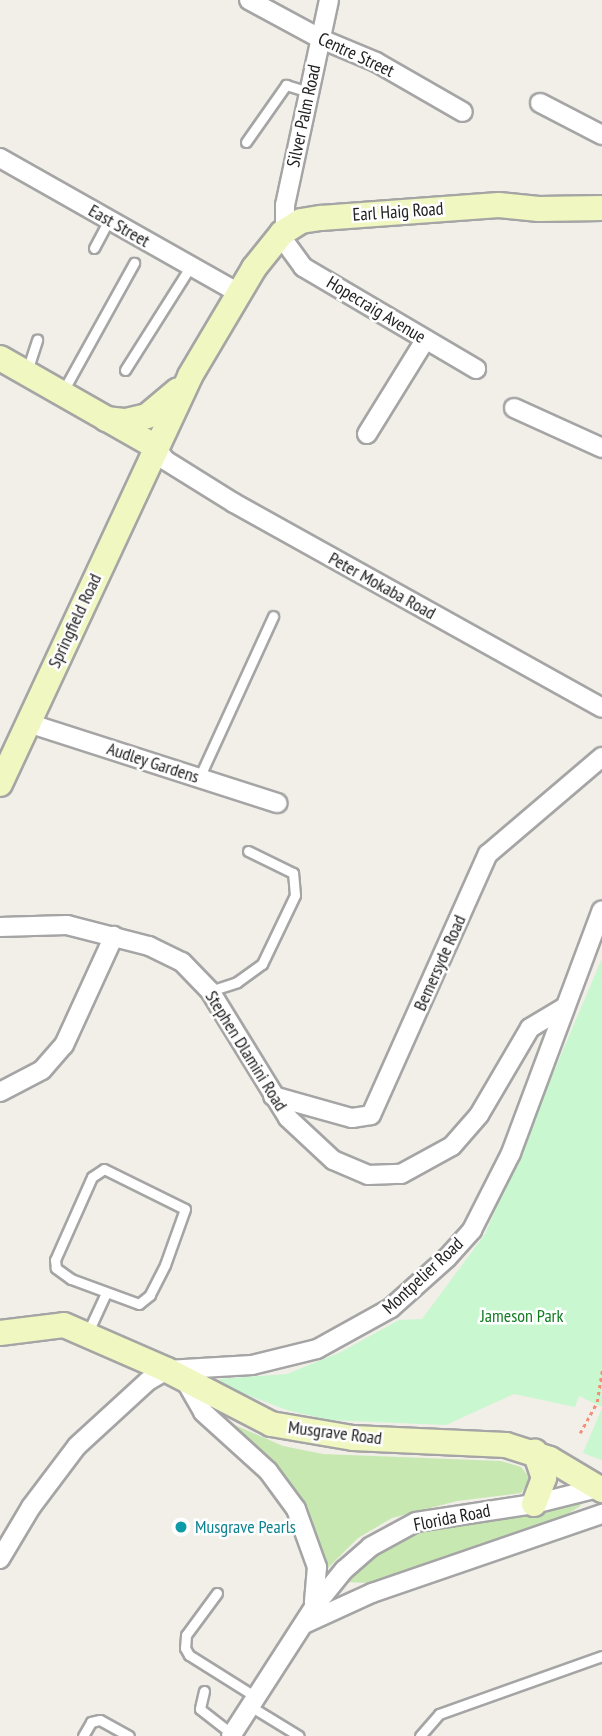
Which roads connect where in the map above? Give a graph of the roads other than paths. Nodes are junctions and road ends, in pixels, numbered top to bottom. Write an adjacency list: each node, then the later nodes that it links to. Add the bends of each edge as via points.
1 (249, 0): 3 (street, Centre Street)
2 (329, 0): 3 (street, Silver Palm Road)
3 (321, 39): 4 (street, Silver Palm Road); 6 (street, Centre Street, via 376,62)
4 (309, 92): 8 (lane, via 286,85); 12 (street, Silver Palm Road)
5 (540, 103): 7 (street)
6 (463, 112)
7 (602, 135)
8 (246, 142)
9 (0, 158): 11 (street, East Street)
10 (602, 208): 12 (street, Earl Haig Road, via 499,205 321,218 301,221)
11 (109, 220): 13 (lane); 15 (street, East Street)
12 (279, 241): 16 (street); 18 (street, Hopecraig Avenue, via 303,267)
13 (94, 248)
14 (134, 263): 25 (lane)
15 (190, 267): 16 (street, East Street); 21 (lane)
16 (239, 293): 24 (street)
17 (37, 340): 22 (lane)
18 (425, 340): 20 (street, Hopecraig Avenue); 28 (street)
19 (0, 358): 22 (street, Peter Mokaba Road)
20 (476, 369)
21 (125, 370)
22 (26, 373): 25 (street, Peter Mokaba Road)
23 (0, 374): 30 (street, Peter Mokaba Road)
24 (190, 376): 27 (street, via 148,416); 30 (street)
25 (61, 394): 27 (street, Peter Mokaba Road)
26 (514, 408): 29 (street)
27 (105, 419): 30 (street, Peter Mokaba Road)
28 (367, 435)
29 (602, 448)
30 (158, 455): 32 (street, Peter Mokaba Road, via 234,503); 33 (street, Springfield Road)
31 (273, 616): 35 (lane)
32 (602, 708)
33 (28, 723): 35 (street, Audley Gardens); 36 (street, Springfield Road)
34 (602, 758): 47 (street, Bemersyde Road, via 488,855 371,1115 352,1118)
35 (199, 778): 37 (street, Audley Gardens)
36 (0, 784)
37 (278, 803)
38 (248, 850): 42 (lane, via 293,873 295,895 262,964 237,982)
39 (602, 910): 43 (street, Montpelier Road)
40 (0, 927): 41 (street, Stephen Dlamini Road, via 67,925)
41 (114, 936): 42 (street, Stephen Dlamini Road, via 182,962); 46 (street, via 64,1045 42,1070)
42 (210, 991): 47 (street, Stephen Dlamini Road)
43 (565, 1007): 44 (street, Montpelier Road); 45 (street, Stephen Dlamini Road, via 530,1028)
44 (554, 1037): 45 (street); 51 (street, Montpelier Road, via 489,1202 472,1230 417,1287 363,1327 285,1360)
45 (520, 1051): 47 (street, Stephen Dlamini Road, via 479,1115 452,1146 401,1174 368,1175 333,1160 288,1118)
46 (0, 1093)
47 (273, 1096)
48 (106, 1293): 48 (lane, via 134,1304 145,1301 186,1213 181,1204 104,1169 92,1177 55,1260 61,1273); 49 (lane)
49 (88, 1332): 50 (street, Musgrave Road, via 40,1325); 51 (street, Musgrave Road)
50 (0, 1333)
51 (177, 1376): 52 (street, Musgrave Road, via 271,1424 306,1433 470,1441); 56 (street, Montpelier Road, via 125,1398 84,1438 31,1507); 57 (street, via 204,1412 286,1492 306,1529)
52 (535, 1452): 53 (street, Musgrave Road); 54 (street, via 544,1478)
53 (601, 1488): 54 (street, Florida Road)
54 (534, 1504): 57 (street, Florida Road, via 416,1522 370,1547)
55 (602, 1514): 59 (street)
56 (0, 1559)
57 (324, 1582): 59 (street); 60 (street)
58 (217, 1593): 63 (lane, via 186,1635 185,1648)
59 (372, 1593): 60 (street)
60 (301, 1626): 63 (street)
61 (602, 1656): 68 (lane, via 439,1714)
62 (204, 1691): 64 (lane, via 200,1709)
63 (253, 1702): 64 (street); 67 (lane)
64 (231, 1735)
65 (83, 1736): 66 (lane, via 91,1722 100,1720)
66 (129, 1736)
67 (299, 1736)
68 (420, 1736)

